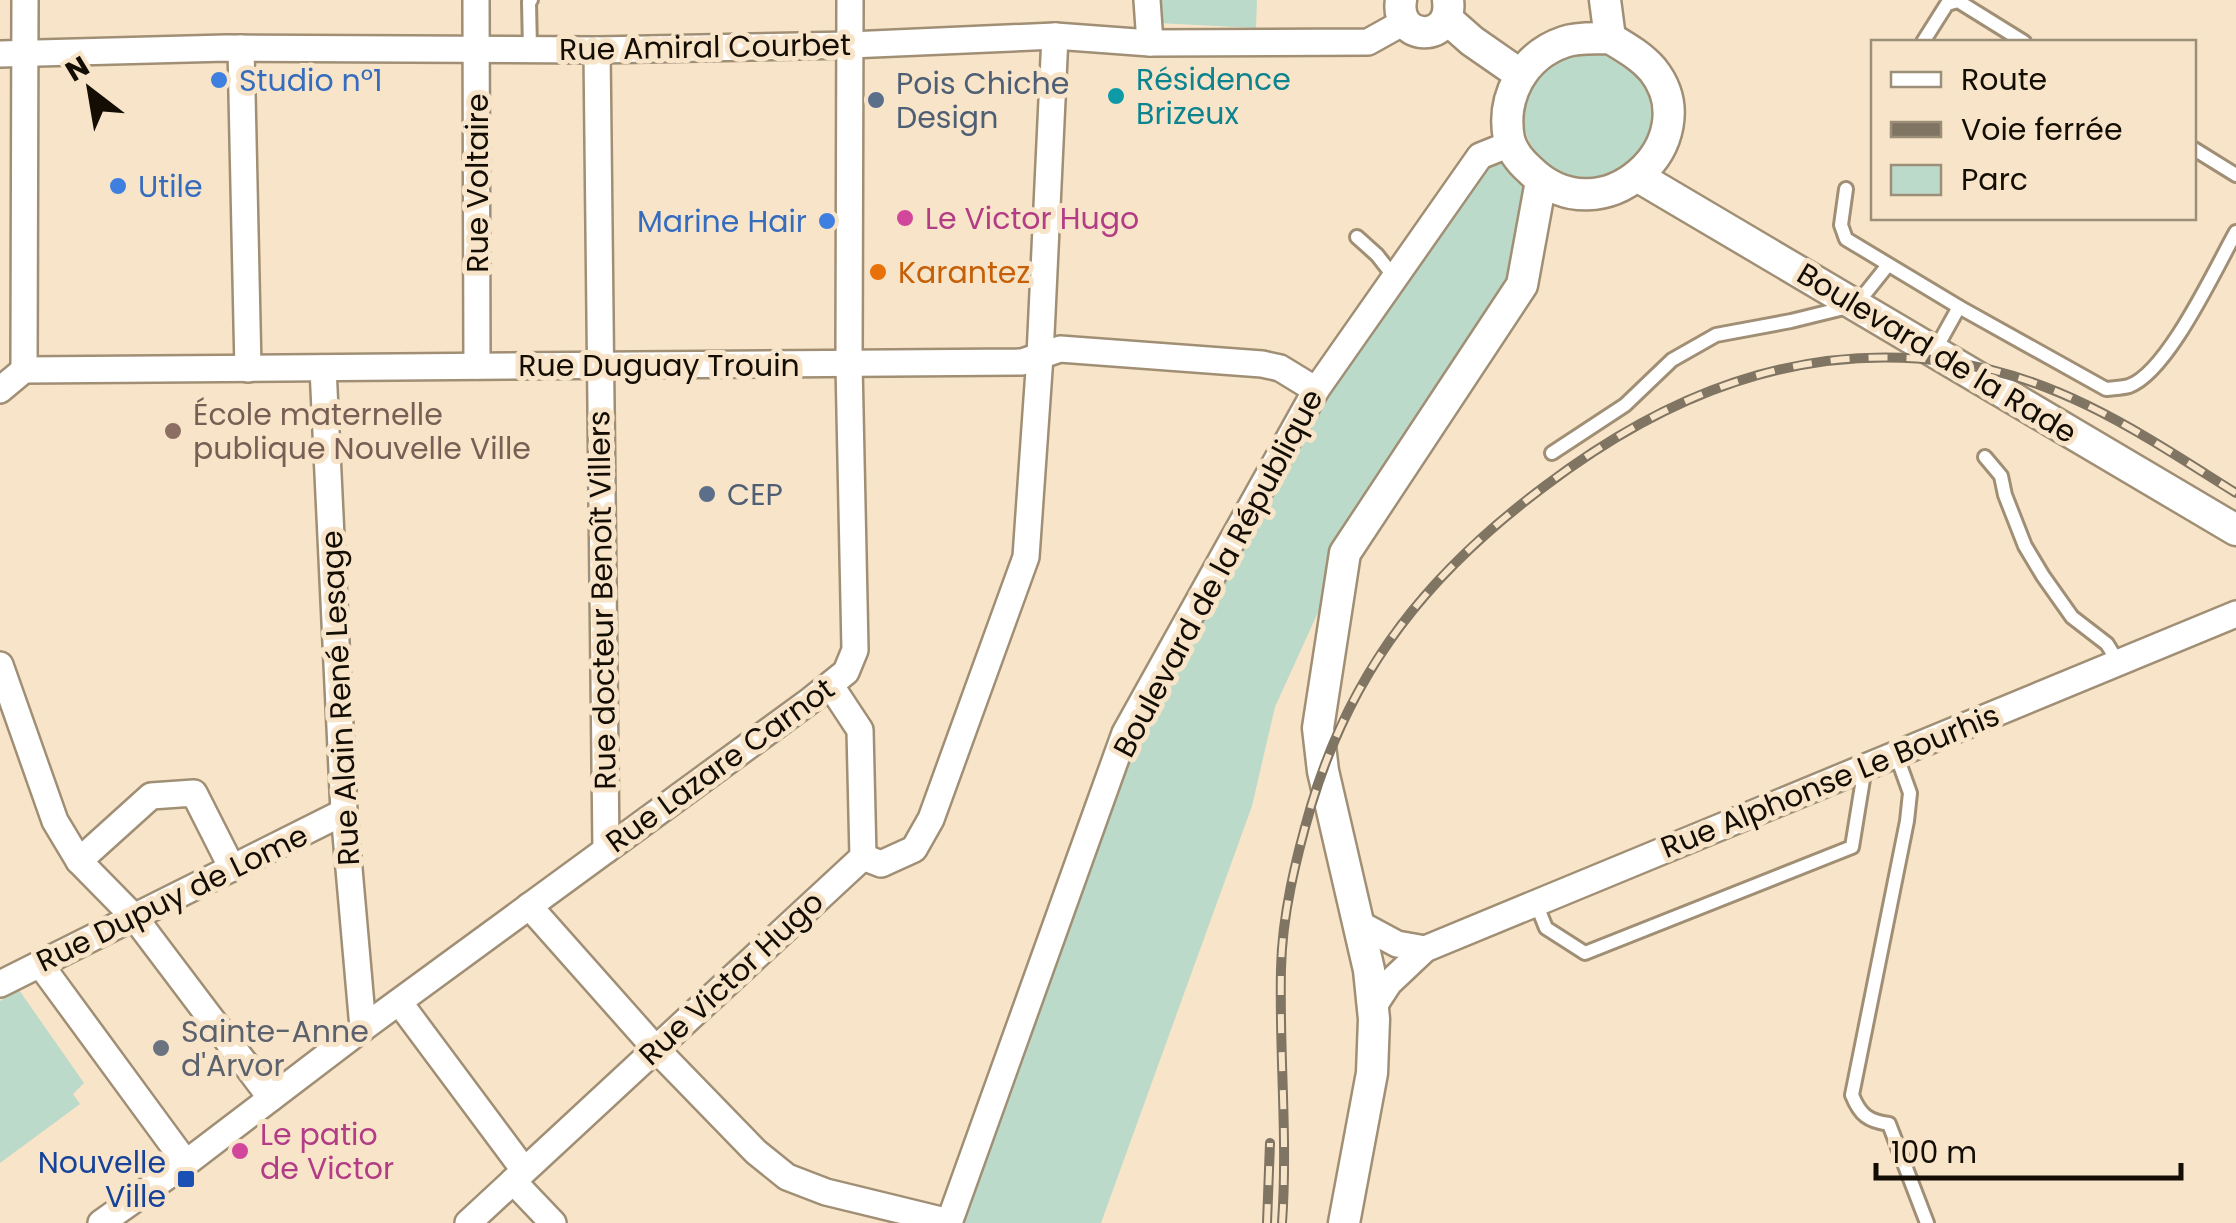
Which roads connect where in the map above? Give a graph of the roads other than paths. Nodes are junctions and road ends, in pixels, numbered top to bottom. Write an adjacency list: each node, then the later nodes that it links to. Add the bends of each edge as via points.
1 (25, 0): 19 (street)
2 (476, 0): 16 (street, Rue Voltaire)
3 (531, 0): 17 (lane)
4 (850, 0): 14 (street, Rue Lazare Carnot)
5 (1148, 0): 13 (street)
6 (1605, 0): 10 (street)
7 (1448, 9): 8 (street, via 1439,28 1427,32 1414,30); 20 (street, via 1472,41)
8 (1403, 11): 13 (street, Rue Amiral Courbet, via 1368,42)
9 (1055, 36): 13 (street, Rue Amiral Courbet); 14 (street, Rue Amiral Courbet); 34 (street)
10 (1610, 38): 20 (street, via 1564,42); 24 (street, via 1644,60 1664,90 1667,123 1660,148)
11 (1923, 40): 12 (lane, via 1947,4 1958,1)
12 (2021, 40)
13 (1150, 43)
14 (850, 45): 18 (street, Rue Amiral Courbet); 36 (street, Rue Lazare Carnot)
15 (241, 48): 16 (street, Rue Amiral Courbet); 19 (street, Rue Amiral Courbet); 39 (street)
16 (477, 49): 17 (street, Rue Amiral Courbet); 37 (street, Rue Voltaire)
17 (530, 50): 18 (street, Rue Amiral Courbet)
18 (597, 50): 35 (street, Rue docteur Benoît Villers)
19 (12, 52): 40 (street)
20 (1521, 74): 21 (street, via 1508,106)
21 (1510, 144): 25 (street); 30 (street, Boulevard de la République, via 1480,156)
22 (2196, 149): 23 (lane)
23 (2236, 175)
24 (1637, 176): 25 (street, via 1596,195); 31 (street, Boulevard de la Rade)
25 (1541, 181): 60 (street, via 1522,285 1345,553 1318,728)
26 (1846, 189): 29 (lane, via 1846,238)
27 (2236, 232): 32 (lane, via 2171,347 2129,386 2106,389)
28 (1357, 236): 30 (lane)
29 (1888, 265): 31 (lane); 32 (lane)
30 (1395, 278): 42 (street, Boulevard de la République)
31 (1856, 305): 33 (street, Boulevard de la Rade); 43 (lane, via 1716,335 1672,360 1626,405)
32 (1959, 307): 33 (lane)
33 (1934, 352): 45 (street, Boulevard de la Rade)
34 (1040, 356): 36 (street, Rue Duguay Trouin, via 1022,362); 42 (street, Rue Duguay Trouin, via 1060,349 1262,364); 54 (street, via 1026,557 932,819 914,849 881,864)
35 (599, 364): 36 (street, Rue Duguay Trouin); 37 (street, Rue Duguay Trouin); 53 (street, Rue docteur Benoît Villers)
36 (849, 364): 49 (street, Rue Lazare Carnot, via 856,650)
37 (477, 366): 38 (street, Rue Duguay Trouin)
38 (323, 368): 39 (street, Rue Duguay Trouin); 52 (street, Rue Alain René Lesage)
39 (248, 369): 40 (street, Rue Duguay Trouin)
40 (24, 370): 41 (street)
41 (0, 390)
42 (1316, 390): 71 (street, Boulevard de la République, via 1125,733)
43 (1552, 453)
44 (1985, 457): 47 (lane, via 2001,476 2042,576)
45 (2236, 530)
46 (2236, 614): 47 (street, Rue Alphonse Le Bourhis)
47 (2118, 662): 50 (street, Rue Alphonse Le Bourhis)
48 (0, 664): 55 (street, via 55,820)
49 (831, 686): 53 (street, Rue Lazare Carnot); 54 (street, via 860,730)
50 (1896, 754): 51 (street, Rue Alphonse Le Bourhis); 76 (lane, via 1910,793 1907,821 1852,1096 1871,1122 1888,1124)
51 (1865, 767): 57 (street, Rue Alphonse Le Bourhis); 57 (lane, via 1852,847 1585,952 1546,928)
52 (344, 812): 56 (street, Rue Dupuy de Lome); 66 (street, Rue Alain René Lesage)
53 (606, 850): 58 (street, Rue Lazare Carnot)
54 (863, 857): 67 (street, Rue Victor Hugo)
55 (79, 861): 56 (street, via 151,796 194,793); 59 (street)
56 (232, 868): 59 (street, Rue Dupuy de Lome)
57 (1536, 903): 61 (street, Rue Alphonse Le Bourhis)
58 (529, 906): 64 (street, Rue Lazare Carnot); 67 (street)
59 (135, 918): 62 (street, Rue Dupuy de Lome); 68 (street)
60 (1358, 923): 61 (street, via 1397,944); 65 (street)
61 (1424, 948): 65 (street, Rue Alphonse Le Bourhis)
62 (40, 964): 63 (street, Rue Dupuy de Lome); 69 (street)
63 (0, 984)
64 (398, 1002): 66 (street, Rue Lazare Carnot); 70 (street)
65 (1374, 1006): 75 (street, via 1372,1073)
66 (362, 1028): 68 (street, Rue Lazare Carnot)
67 (655, 1048): 70 (street, Rue Victor Hugo); 71 (street, via 786,1177)
68 (272, 1098): 69 (street, Rue Lazare Carnot)
69 (186, 1163): 72 (street, Rue Lazare Carnot)
70 (518, 1175): 73 (street, Rue Victor Hugo); 74 (street)
71 (949, 1222)
72 (100, 1223)
73 (468, 1223)
74 (553, 1223)
75 (1344, 1223)
76 (1927, 1223)

